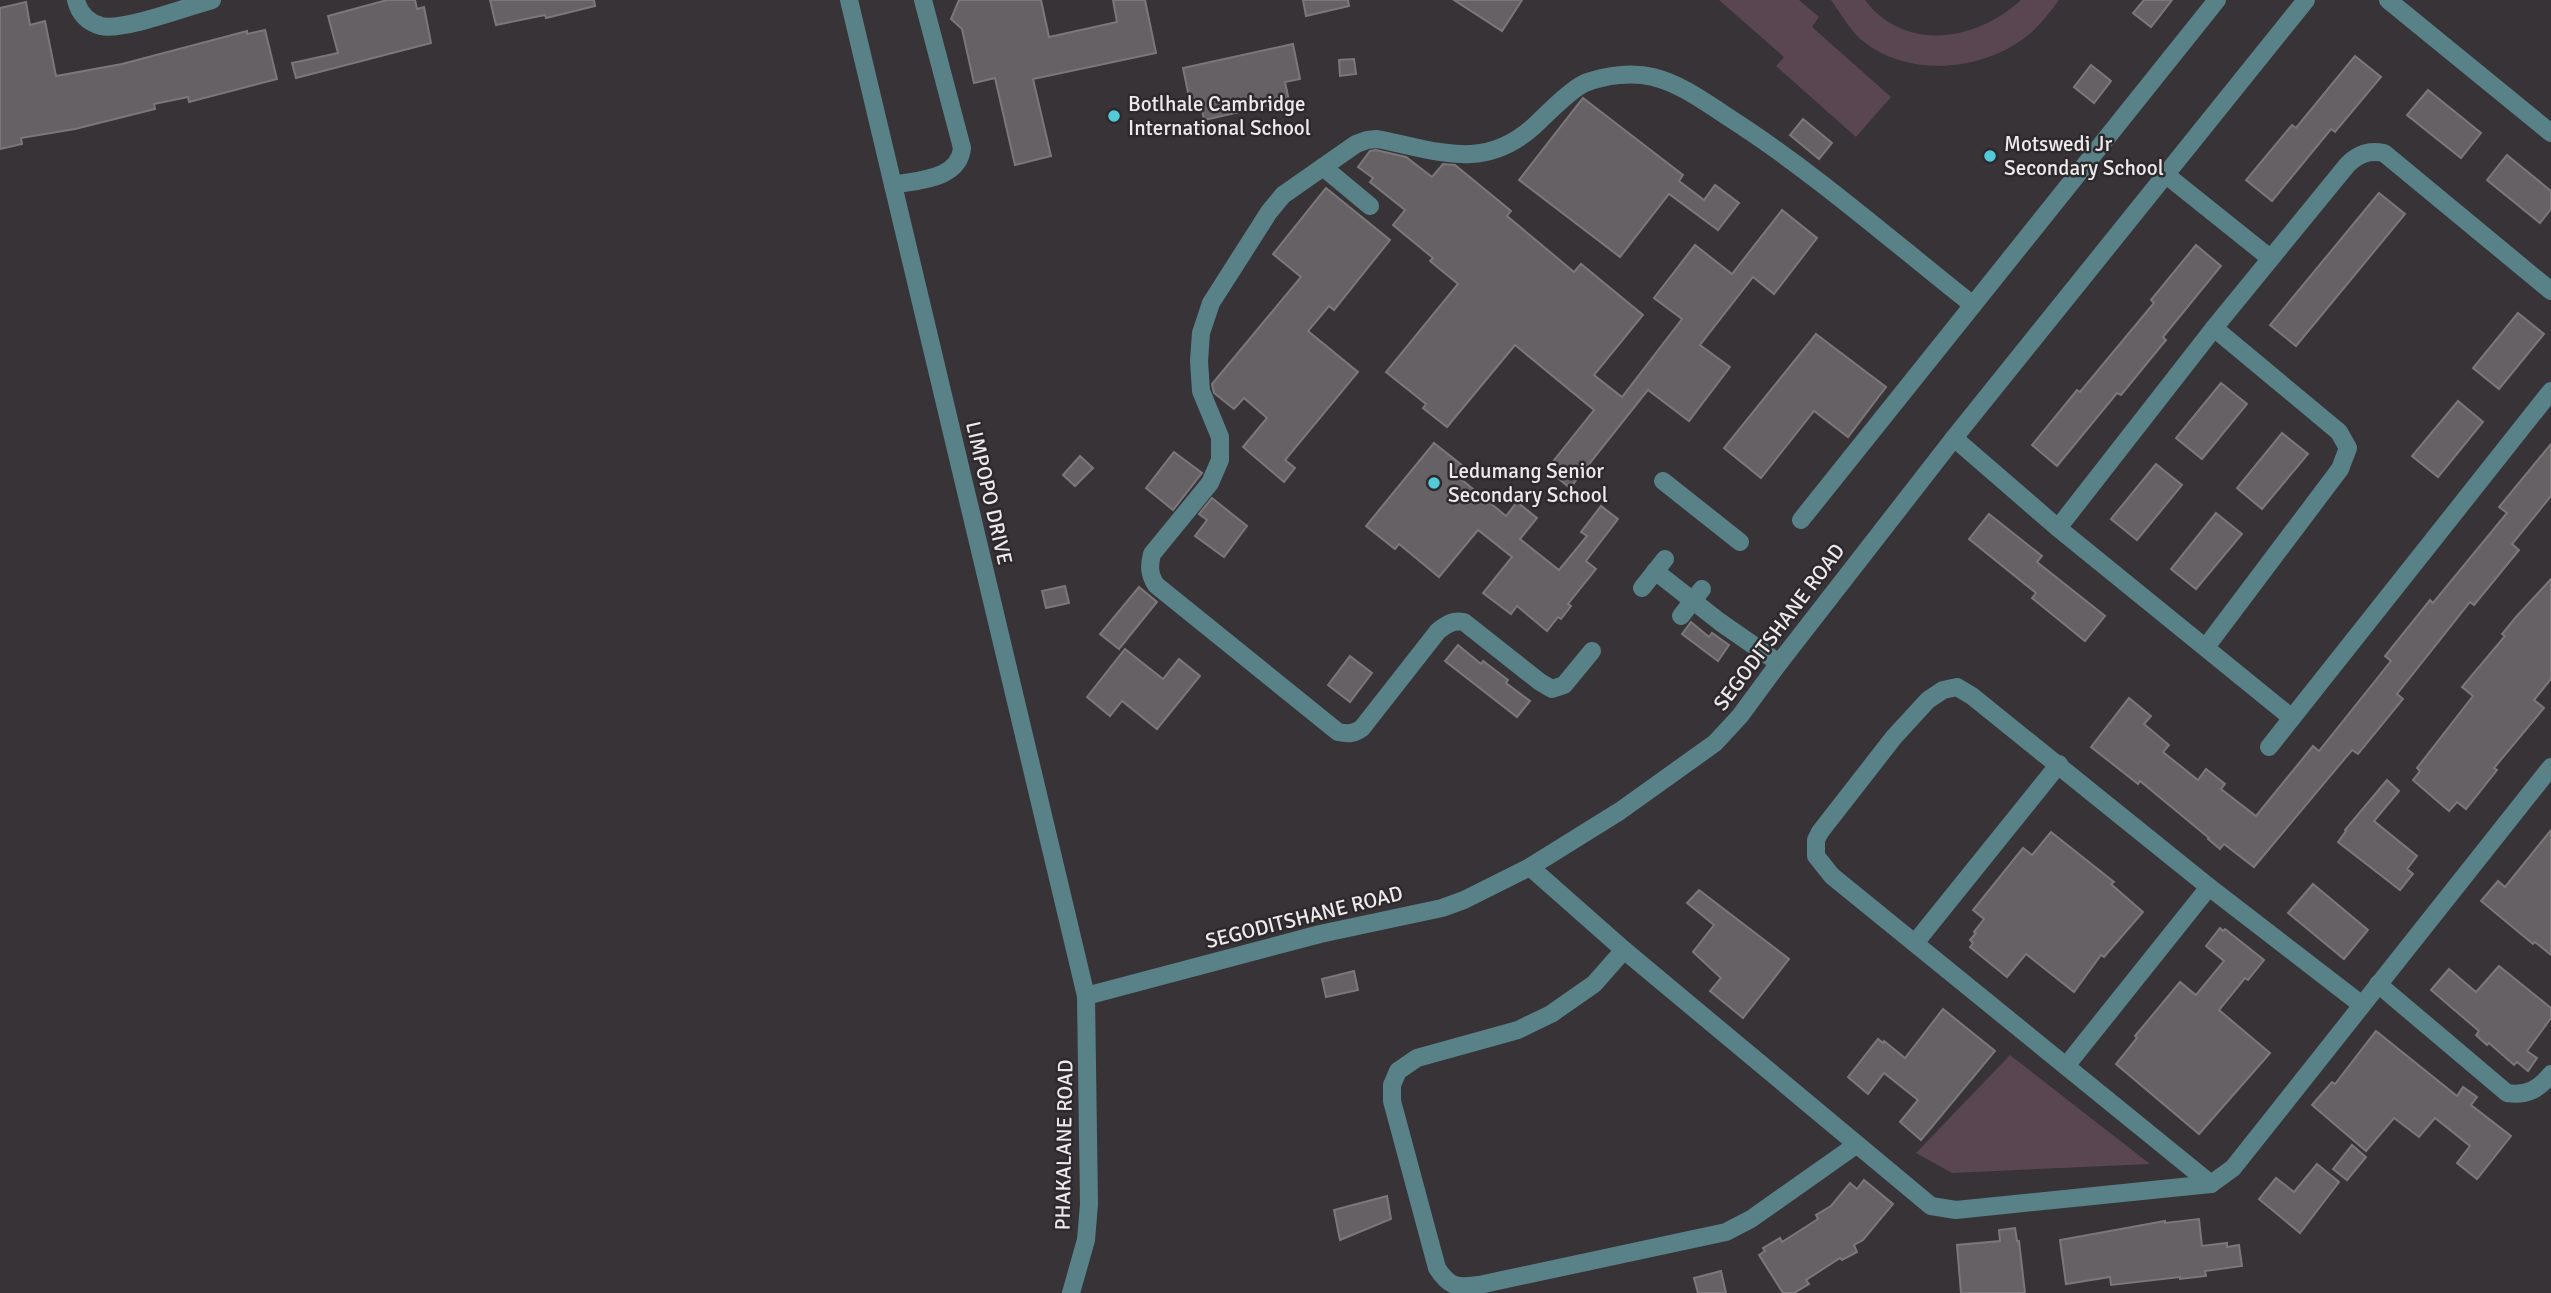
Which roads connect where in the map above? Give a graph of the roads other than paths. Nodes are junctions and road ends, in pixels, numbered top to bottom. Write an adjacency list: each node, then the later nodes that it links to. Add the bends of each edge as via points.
1 (76, 0): 2 (street, via 78,10 103,27)
2 (212, 0)
3 (849, 0): 11 (street, LIMPOPO DRIVE)
4 (923, 0): 11 (street, via 961,156 943,174)
5 (2217, 0): 15 (street)
6 (2306, 0): 10 (street, SEGODITSHANE ROAD)
7 (2388, 0): 8 (street)
8 (2551, 134)
9 (1323, 167): 12 (street); 15 (street, via 1356,144 1377,139 1467,155 1490,152 1517,141 1583,84 1632,74 1654,77 1687,90 1764,140); 25 (street, via 1283,195 1211,303 1199,361 1201,391 1220,436 1220,460 1210,483 1153,554 1151,577 1338,732 1351,733 1362,727 1446,624 1464,622 1552,689 1564,685)
10 (2165, 174): 13 (street); 18 (street, SEGODITSHANE ROAD)
11 (893, 185): 36 (street, LIMPOPO DRIVE)
12 (1370, 206)
13 (2270, 258): 14 (street, via 2347,164 2375,151 2384,153); 16 (street)
14 (2551, 291)
15 (1973, 305): 20 (street)
16 (2214, 328): 21 (street); 24 (street, via 2339,432 2348,448 2340,469)
17 (2551, 391): 27 (street)
18 (1954, 438): 21 (street); 26 (street, SEGODITSHANE ROAD)
19 (1663, 481): 22 (street)
20 (1801, 520)
21 (2058, 528): 24 (street)
22 (1740, 542)
23 (1642, 588): 26 (street, via 1660,565 1692,602)
24 (2206, 647): 27 (street)
25 (1592, 651)
26 (1779, 663): 31 (street, SEGODITSHANE ROAD, via 1716,743)
27 (2292, 718): 28 (street)
28 (2269, 747)
29 (2059, 764): 32 (street); 33 (street); 33 (street, via 1957,687 1928,700 1894,737 1820,832 1816,856 1832,876)
30 (2551, 767): 35 (street)
31 (1530, 867): 34 (street); 36 (street, SEGODITSHANE ROAD, via 1442,908 1320,934)
32 (2209, 887): 37 (street); 38 (street)
33 (1915, 943): 38 (street)
34 (1625, 950): 40 (street); 40 (street, via 1594,984 1551,1014 1518,1030 1417,1058 1398,1071 1392,1101 1437,1268 1446,1282 1461,1287 1479,1285 1726,1232)
35 (2378, 984): 37 (street); 39 (street, via 2507,1093 2529,1093)
36 (1086, 996): 42 (street, PHAKALANE ROAD, via 1089,1204 1086,1240)
37 (2362, 1005): 41 (street, via 2233,1168)
38 (2066, 1066): 41 (street)
39 (2551, 1074)
40 (1856, 1145): 41 (street, via 1931,1206 1956,1210)
41 (2211, 1184)
42 (1071, 1293)

